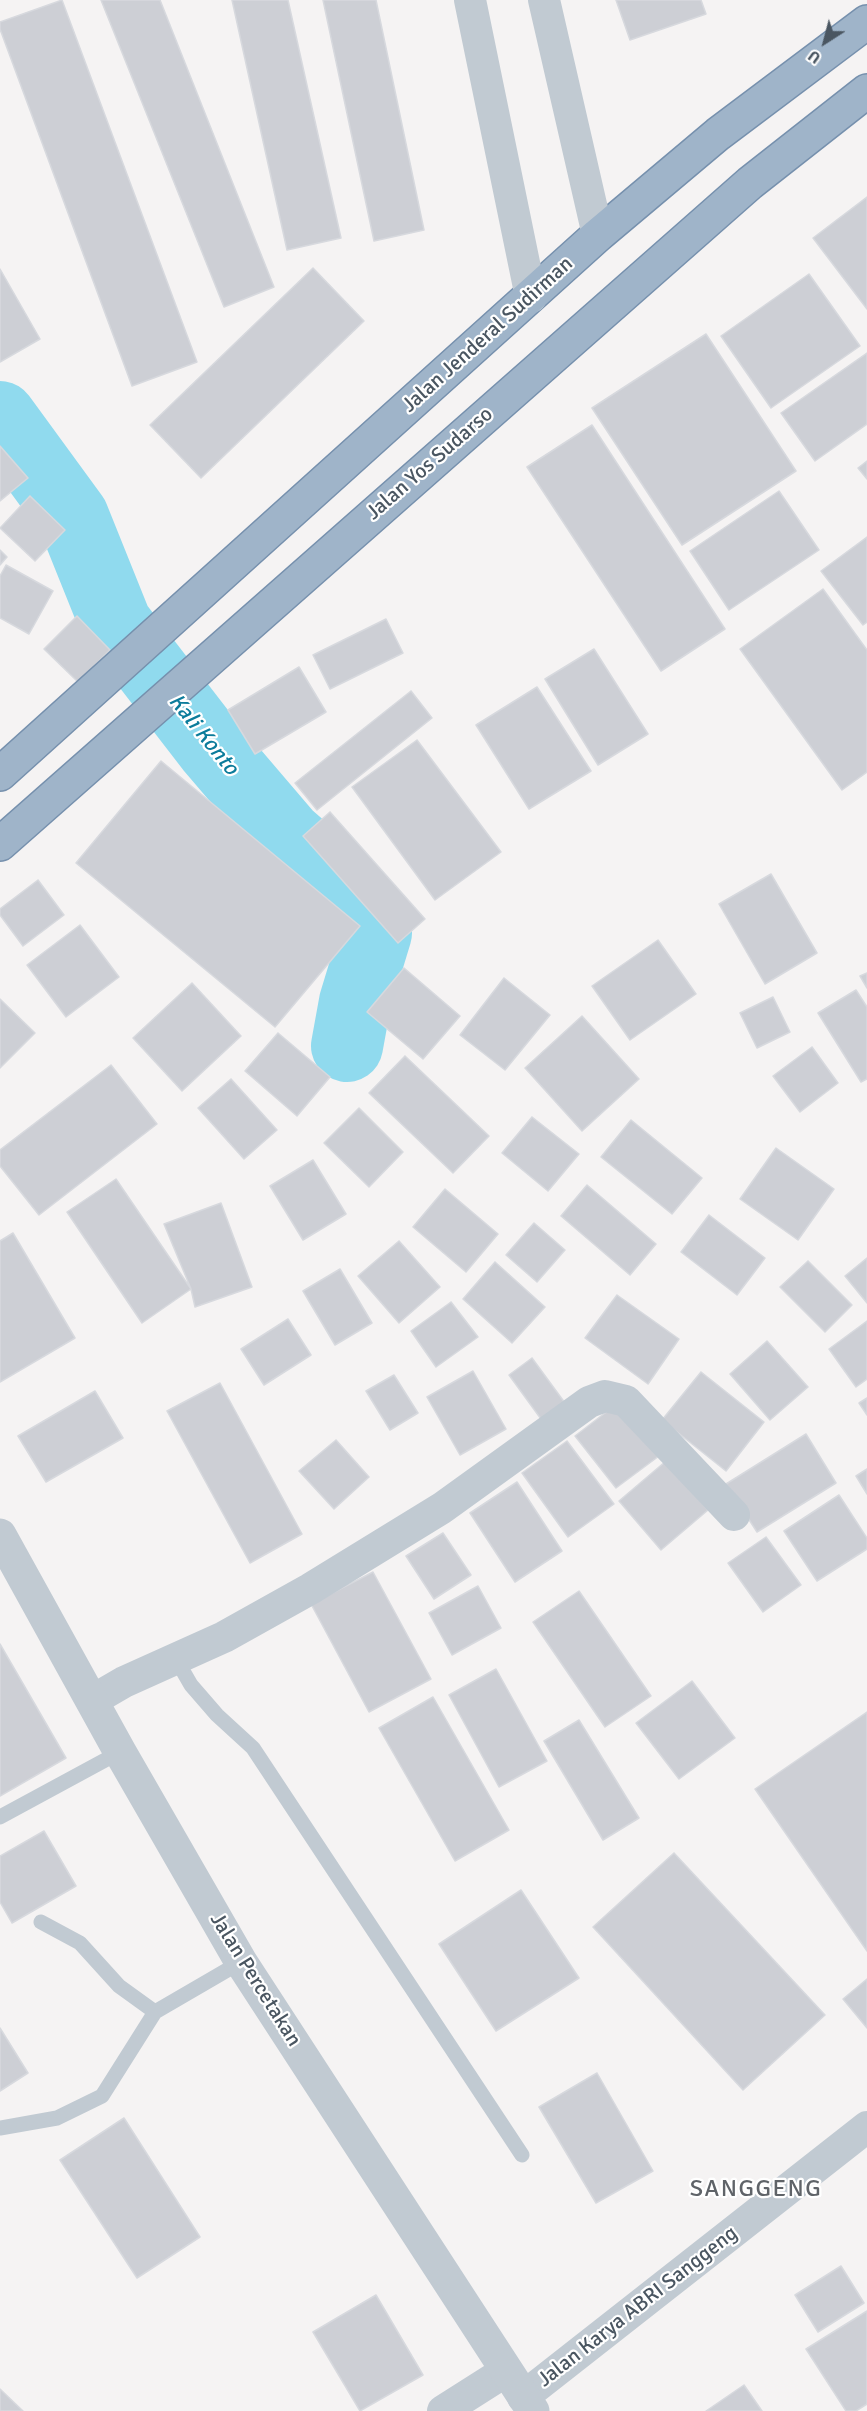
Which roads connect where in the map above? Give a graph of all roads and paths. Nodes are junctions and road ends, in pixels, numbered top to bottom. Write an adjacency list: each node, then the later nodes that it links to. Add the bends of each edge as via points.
1 (470, 0): 6 (street)
2 (544, 0): 5 (street)
3 (867, 22): 5 (highway, Jalan Jenderal Sudirman, via 718,134)
4 (867, 91): 8 (highway, Jalan Yos Sudarso, via 750,183)
5 (598, 235): 6 (highway, Jalan Jenderal Sudirman)
6 (531, 297): 7 (highway, Jalan Jenderal Sudirman)
7 (0, 774)
8 (0, 844)
9 (734, 1515): 11 (street, via 626,1401 605,1396 589,1402 442,1508 374,1551 224,1637)
10 (0, 1535): 12 (street, Jalan Percetakan)
11 (176, 1659): 12 (street); 20 (lane, via 191,1685 253,1748)
12 (93, 1700): 13 (street, Jalan Percetakan)
13 (120, 1752): 14 (lane); 16 (street, Jalan Percetakan)
14 (0, 1818)
15 (41, 1922): 17 (lane, via 80,1942 120,1986)
16 (241, 1962): 17 (lane); 21 (street, Jalan Percetakan)
17 (155, 2012): 19 (lane, via 102,2096 57,2118)
18 (867, 2127): 21 (street, Jalan Karya ABRI Sanggeng)
19 (0, 2128)
20 (522, 2155)
21 (521, 2393): 22 (street, Jalan Karya ABRI Sanggeng)
22 (443, 2411)

